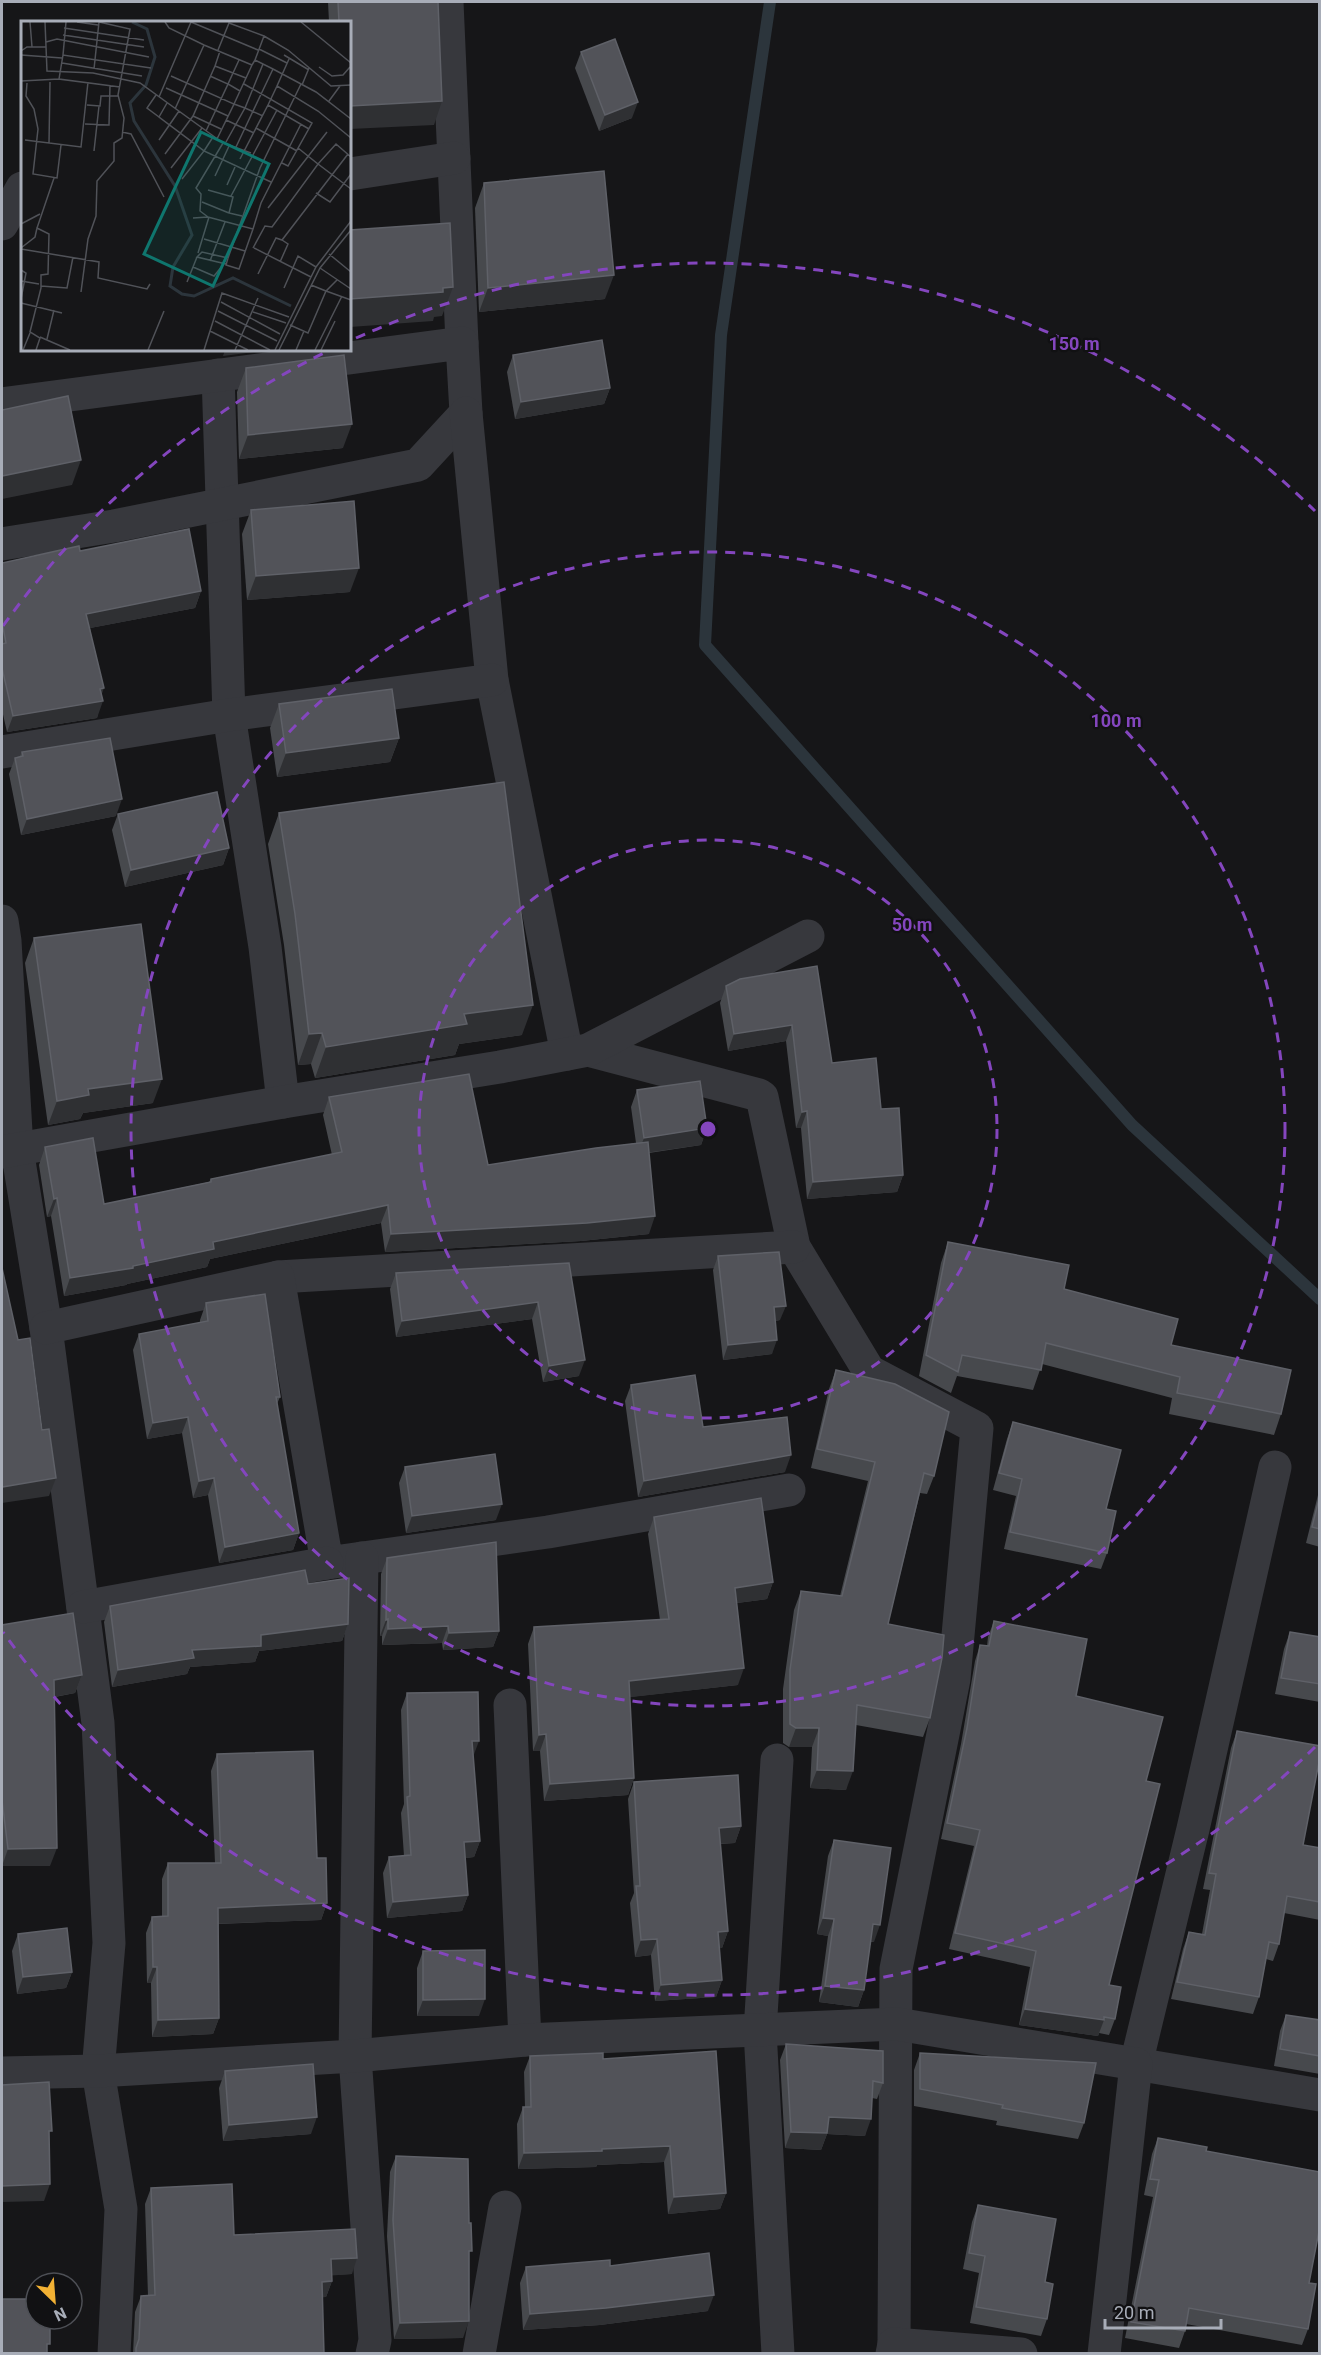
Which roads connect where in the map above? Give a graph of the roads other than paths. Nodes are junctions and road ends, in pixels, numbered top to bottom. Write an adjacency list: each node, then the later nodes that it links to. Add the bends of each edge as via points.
1 (447, 2): 2 (street)
2 (454, 158): 3 (street); 6 (street)
3 (351, 174)
4 (21, 190): 5 (street)
5 (2, 224)
6 (462, 344): 7 (street); 9 (street)
7 (218, 375): 8 (street); 10 (street)
8 (2, 404)
9 (466, 413): 10 (street, via 418,465); 12 (street)
10 (222, 506): 11 (street); 13 (street)
11 (2, 544)
12 (492, 680): 13 (street); 17 (street)
13 (229, 715): 14 (street); 18 (street, via 265,947)
14 (2, 752)
15 (2, 921): 19 (street)
16 (808, 936): 17 (street)
17 (577, 1052): 18 (street); 20 (street, via 762,1097)
18 (283, 1102): 19 (street)
19 (9, 1150): 22 (street)
20 (794, 1247): 21 (street); 30 (street, via 869,1371 977,1431 954,1679 896,1969)
21 (278, 1277): 22 (street); 26 (street)
22 (46, 1328): 27 (street)
23 (1275, 1467): 34 (street)
24 (789, 1490): 25 (street, via 548,1532)
25 (362, 1558): 26 (street); 33 (street)
26 (327, 1563): 27 (street)
27 (83, 1607): 35 (street, via 98,1723 109,1943)
28 (510, 1705): 32 (street)
29 (777, 1760): 31 (street)
30 (897, 2024): 31 (street); 34 (street); 39 (street)
31 (760, 2031): 32 (street); 44 (street)
32 (525, 2040): 33 (street)
33 (355, 2056): 35 (street); 42 (street, via 375,2340)
34 (1136, 2064): 37 (street); 45 (street)
35 (98, 2071): 36 (street); 41 (street, via 121,2209)
36 (2, 2073)
37 (1320, 2095)
38 (505, 2207): 43 (street)
39 (893, 2349): 40 (street)
40 (1019, 2353)
41 (114, 2354)
42 (372, 2354)
43 (479, 2354)
44 (778, 2354)
45 (1104, 2354)

